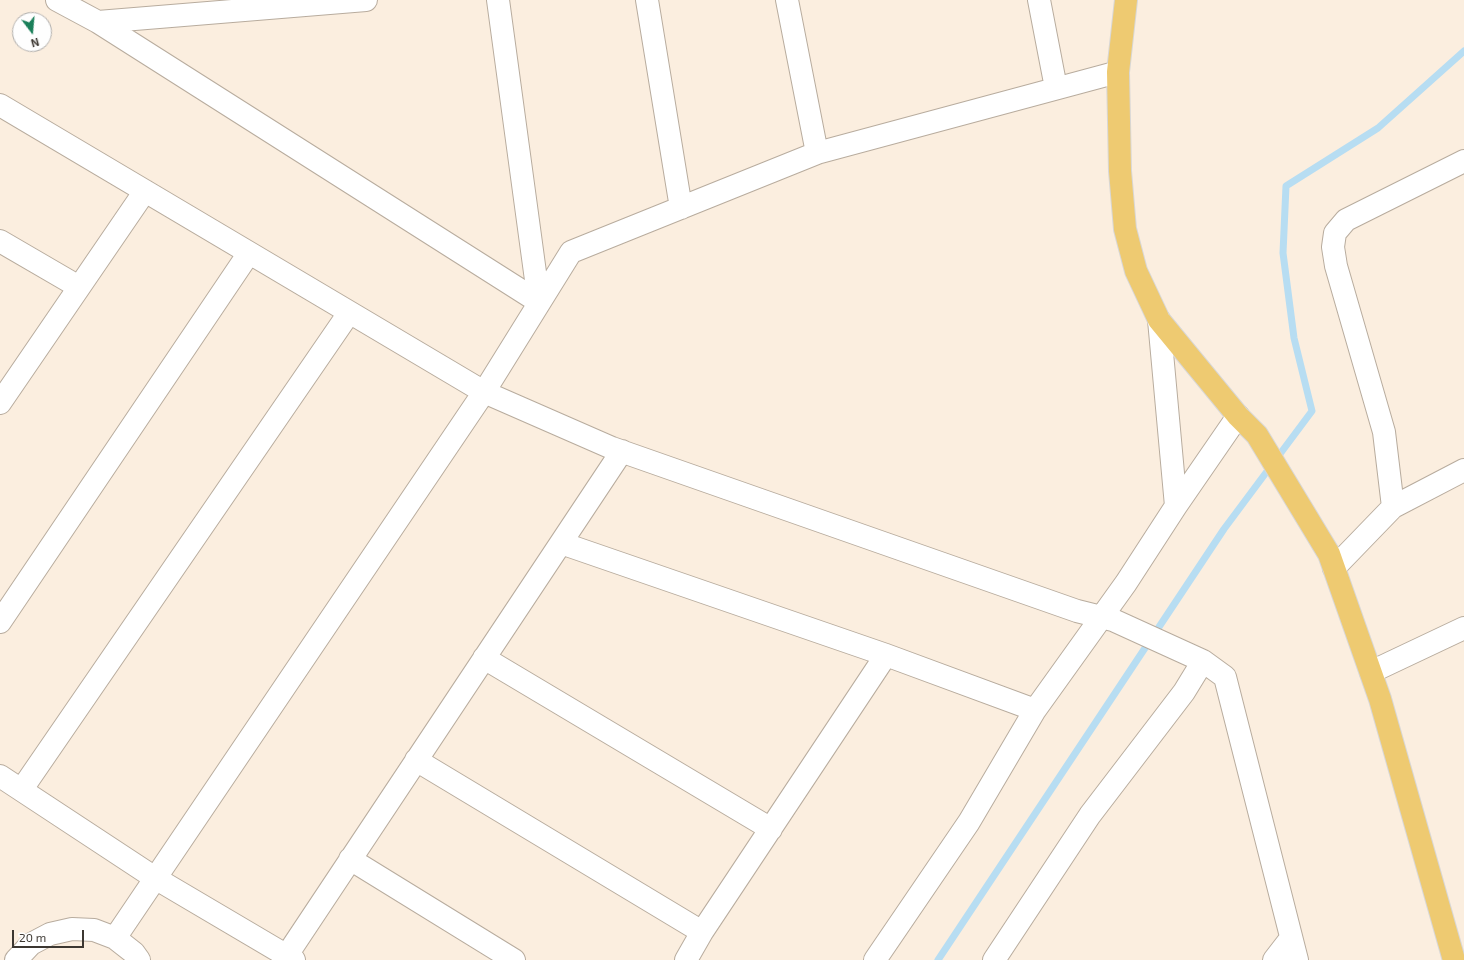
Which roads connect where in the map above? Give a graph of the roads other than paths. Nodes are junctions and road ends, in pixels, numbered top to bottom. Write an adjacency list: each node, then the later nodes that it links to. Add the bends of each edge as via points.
1 (57, 0): 8 (street)
2 (366, 0): 8 (street)
3 (498, 0): 19 (street)
4 (648, 0): 15 (street)
5 (787, 0): 12 (street)
6 (1039, 0): 10 (street)
7 (1126, 0): 9 (main road)
8 (98, 22): 19 (street)
9 (1118, 72): 10 (street); 21 (main road, via 1120,171 1125,229 1136,271)
10 (1056, 88): 12 (street)
11 (0, 105): 14 (street)
12 (817, 153): 15 (street)
13 (1464, 161): 28 (street, via 1346,220 1335,233 1333,247 1336,266 1384,432)
14 (145, 191): 17 (street); 18 (street)
15 (681, 208): 19 (street, via 571,252)
16 (0, 241): 18 (street)
17 (248, 253): 20 (street); 32 (street)
18 (80, 287): 23 (street)
19 (540, 302): 22 (street)
20 (349, 313): 22 (street); 41 (street)
21 (1159, 320): 24 (main road); 27 (street)
22 (484, 392): 25 (street); 44 (street)
23 (0, 403)
24 (1238, 416): 27 (street); 30 (main road, via 1257,435)
25 (622, 451): 29 (street); 31 (street, via 1077,611)
26 (1464, 470): 28 (street)
27 (1176, 506): 31 (street)
28 (1393, 506): 30 (street)
29 (561, 543): 34 (street); 35 (street)
30 (1332, 561): 37 (main road)
31 (1107, 619): 36 (street); 38 (street)
32 (0, 622)
33 (1464, 628): 37 (street)
34 (886, 655): 38 (street); 42 (street)
35 (484, 658): 39 (street); 42 (street)
36 (1203, 661): 47 (street, via 1225,677); 55 (street, via 1184,692 1090,815)
37 (1371, 672): 58 (main road)
38 (1035, 710): 54 (street, via 969,822)
39 (416, 760): 43 (street); 45 (street)
40 (0, 776): 41 (street)
41 (22, 789): 44 (street)
42 (771, 828): 45 (street)
43 (350, 859): 49 (street); 52 (street)
44 (155, 878): 46 (street); 49 (street)
45 (702, 932): 53 (street)
46 (115, 938): 50 (street, via 94,930 72,929 57,932 31,944); 51 (street)
47 (1291, 938): 56 (street); 57 (street)
48 (0, 952): 50 (street)
49 (290, 958)
50 (15, 960)
51 (139, 960)
52 (514, 960)
53 (686, 960)
54 (875, 960)
55 (994, 960)
56 (1274, 960)
57 (1297, 960)
58 (1454, 960)

